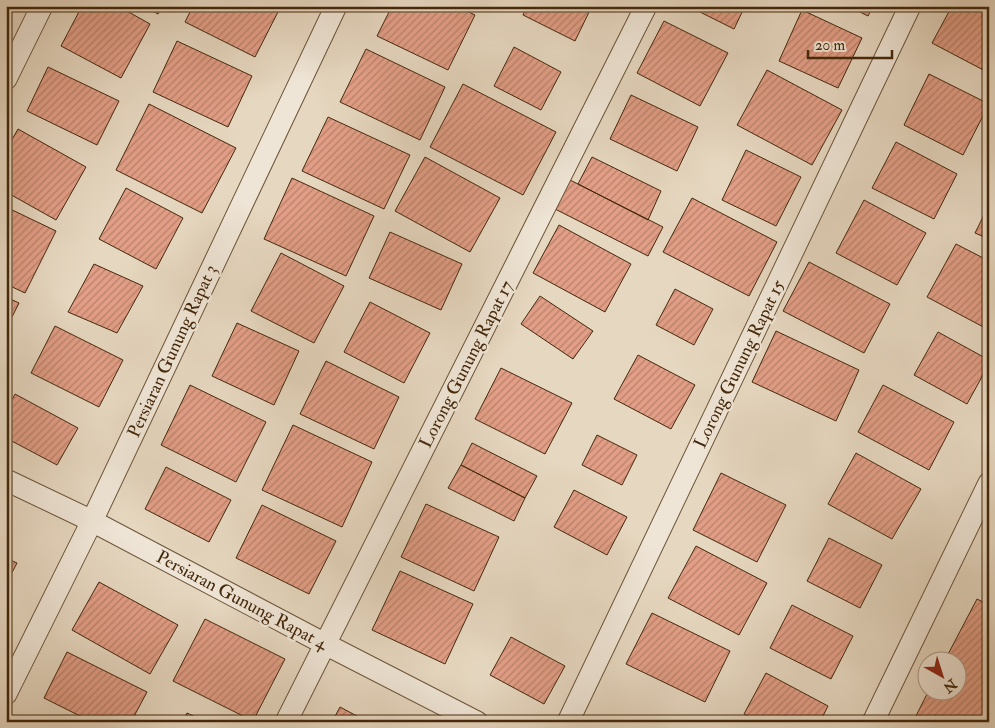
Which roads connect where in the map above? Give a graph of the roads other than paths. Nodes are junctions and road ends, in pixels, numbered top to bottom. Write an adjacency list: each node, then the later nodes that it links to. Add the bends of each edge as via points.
1 (42, 6): 5 (street)
2 (336, 6): 8 (street, Persiaran Gunung Rapat 3)
3 (646, 6): 9 (street, Lorong Gunung Rapat 17)
4 (910, 6): 13 (street, Lorong Gunung Rapat 15)
5 (6, 79)
6 (6, 480): 8 (street, Persiaran Gunung Rapat 4)
7 (989, 483): 14 (street)
8 (92, 521): 9 (street, Persiaran Gunung Rapat 4); 10 (street, Persiaran Gunung Rapat 3)
9 (325, 644): 11 (street, Lorong Gunung Rapat 17); 12 (street, Persiaran Gunung Rapat 4)
10 (6, 694)
11 (286, 722)
12 (477, 722)
13 (568, 722)
14 (873, 722)

